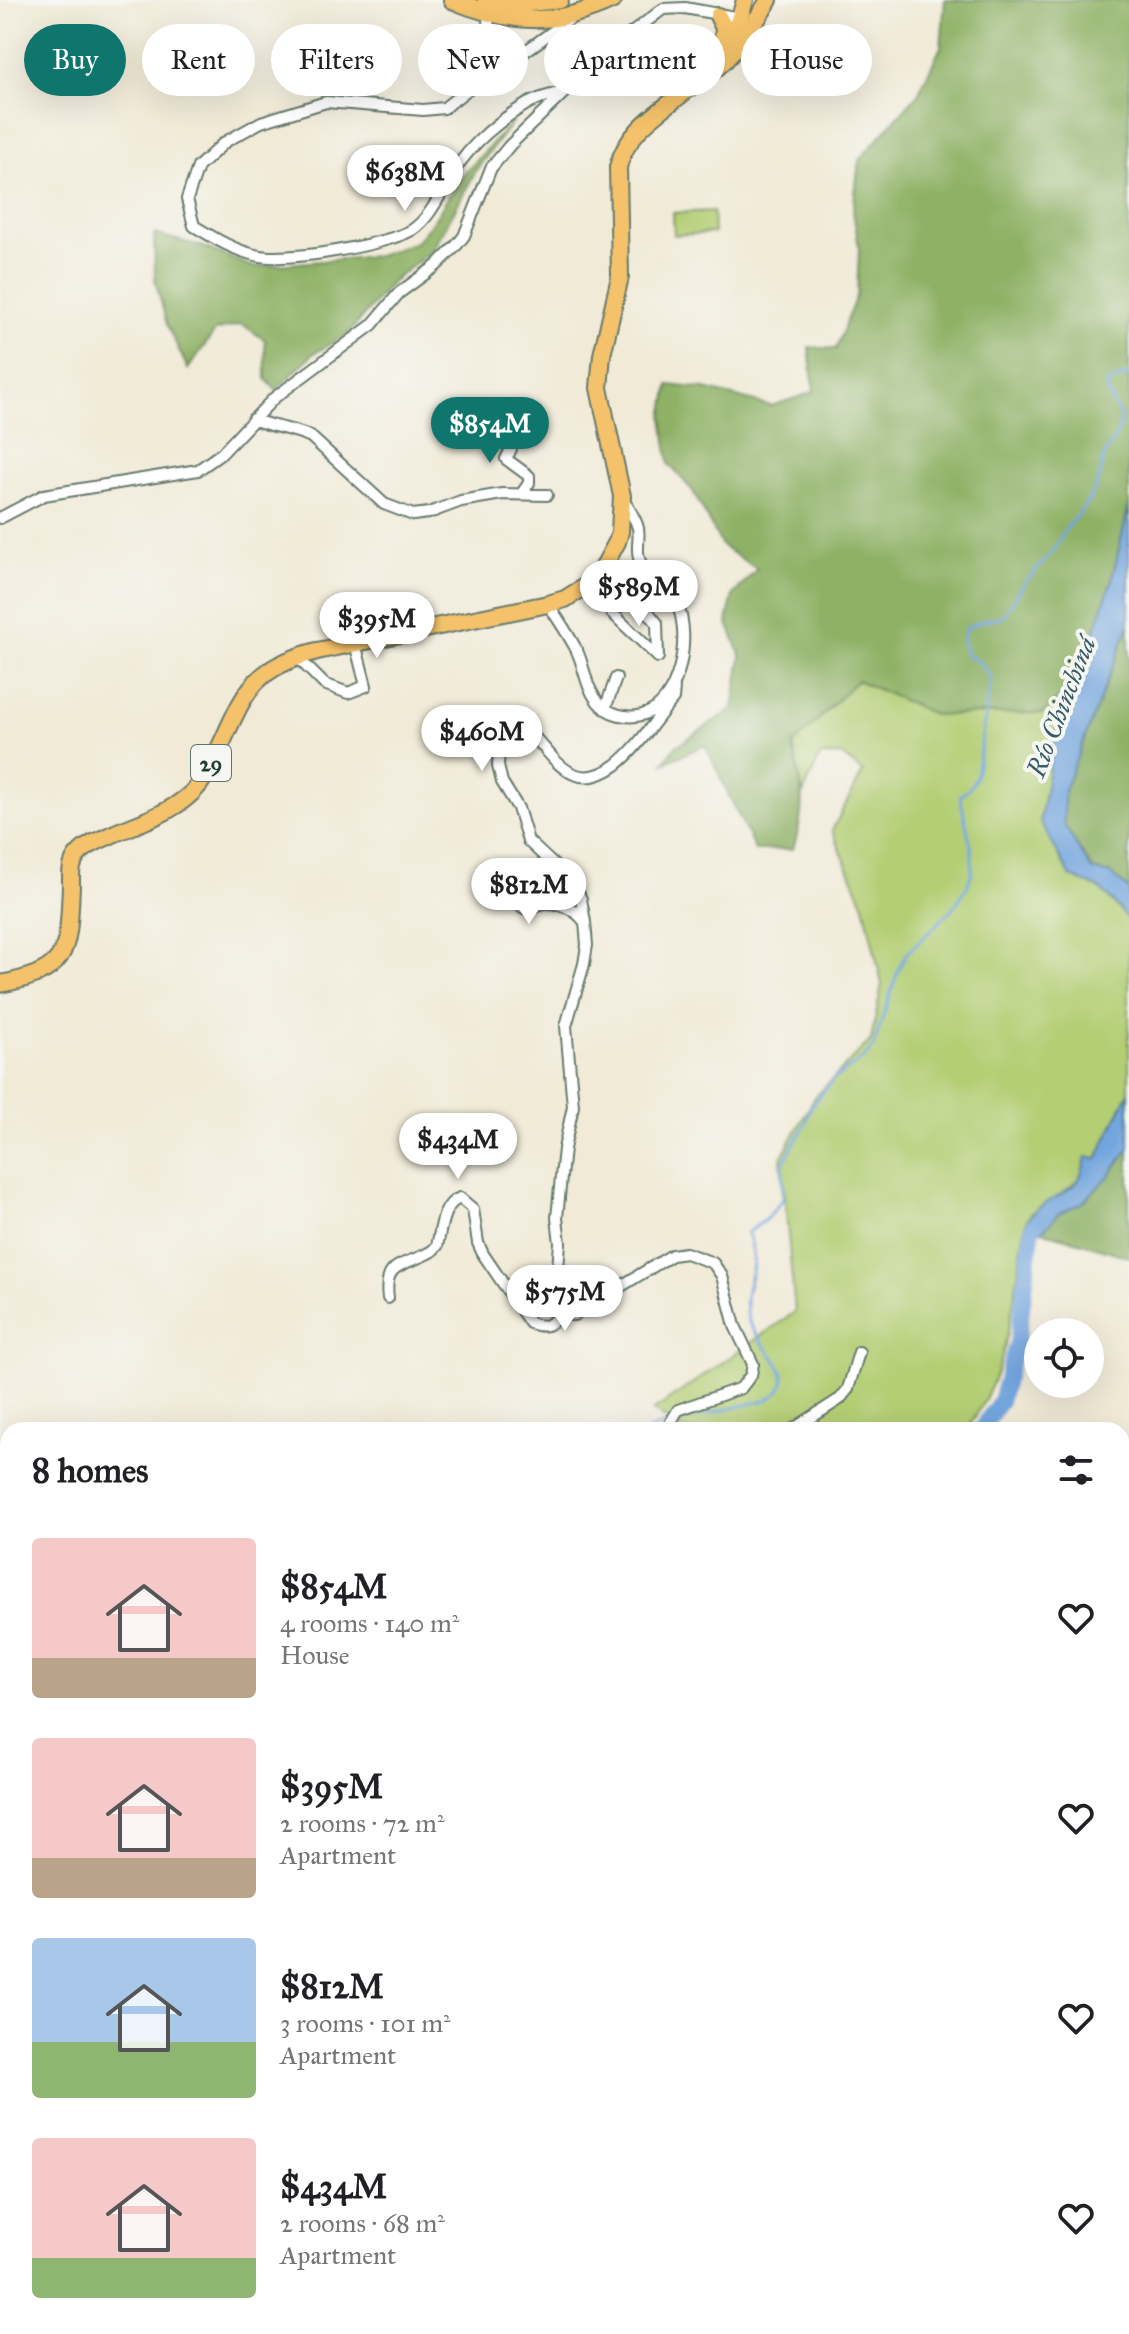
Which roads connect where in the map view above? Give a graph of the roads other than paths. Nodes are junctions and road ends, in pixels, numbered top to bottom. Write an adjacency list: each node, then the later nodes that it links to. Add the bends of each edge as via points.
1 (452, 0): 6 (main road)
2 (560, 0): 6 (main road)
3 (613, 0): 7 (main road)
4 (743, 0): 8 (street); 9 (main road)
5 (769, 0): 14 (main road)
6 (487, 6): 7 (main road, via 528,20)
7 (584, 11): 13 (street)
8 (718, 16): 9 (street); 10 (street, via 663,9); 11 (main road)
9 (740, 18): 12 (main road)
10 (643, 24)
11 (722, 24)
12 (725, 47)
13 (528, 49)
14 (725, 63)
15 (459, 96): 16 (street, via 444,108 423,110 326,102 261,122 225,142 198,167 187,199 194,226 224,245 257,256 293,257 354,248 411,230 472,148 529,102)
16 (548, 96)
17 (559, 96): 19 (street, via 491,168 456,246 399,293 372,325)
18 (680, 96): 23 (main road, 29, via 633,136 618,167 620,277 599,388)
19 (253, 419): 21 (street, via 311,437 376,498 413,515 461,501); 24 (street, via 198,470 44,495)
20 (511, 449): 21 (street, via 506,459 529,476)
21 (522, 493): 22 (street)
22 (547, 495)
23 (622, 496): 25 (street, via 638,526 639,559); 27 (main road, 29, via 617,542 603,568 575,594)
24 (0, 518)
25 (646, 574): 26 (street); 31 (street, via 676,600 680,611 682,639)
26 (633, 594): 26 (street, via 657,623 658,657 612,613)
27 (548, 604): 28 (main road, 29); 32 (street, via 577,652 590,691)
28 (355, 643): 29 (main road, 29); 29 (street, via 366,686 348,693 324,684)
29 (296, 656): 35 (main road, 29, via 264,673 245,693 197,788 78,854 71,870 63,954 44,971)
30 (616, 678): 32 (street)
31 (674, 688): 32 (street, via 659,707 643,715); 34 (street, via 673,699 629,752 597,776 570,773 523,726 509,726 504,734 498,766 502,782 518,808 528,841 574,884)
32 (605, 709)
33 (500, 885): 34 (street, via 520,906 563,906 577,911)
34 (585, 922): 37 (street, via 584,964 566,1026 573,1106 557,1218)
35 (0, 984)
36 (388, 1298): 37 (street, via 389,1272 437,1246 448,1208 460,1198 473,1209 483,1254 530,1323 547,1326)
37 (558, 1314): 39 (street, via 574,1315 672,1255 686,1253 713,1263 753,1364 751,1375 741,1388 675,1414)
38 (859, 1352): 40 (street, via 848,1389)
39 (672, 1422)
40 (804, 1422)

